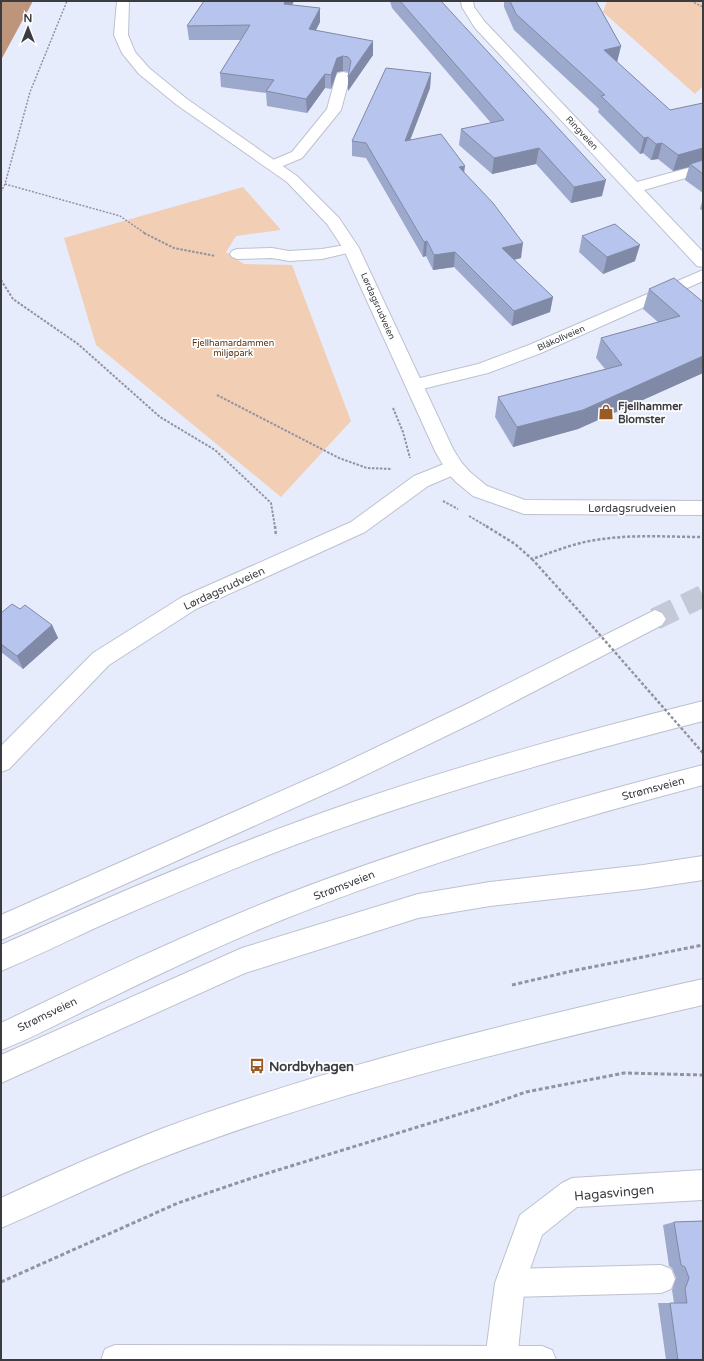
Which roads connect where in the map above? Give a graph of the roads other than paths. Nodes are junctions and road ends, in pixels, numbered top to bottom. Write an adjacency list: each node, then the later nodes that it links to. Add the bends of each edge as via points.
1 (124, 1): 4 (main road, Lørdagsrudveien, via 121,34 129,53 144,71 182,102)
2 (467, 1): 6 (main road, Ringveien, via 480,25)
3 (343, 76): 4 (main road, via 334,110 297,156)
4 (273, 165): 7 (main road, Lørdagsrudveien, via 292,179 333,221)
5 (703, 168): 6 (main road)
6 (634, 188): 9 (main road, Ringveien)
7 (351, 248): 8 (lane, via 322,254 289,256 272,253); 11 (main road, Lørdagsrudveien)
8 (237, 254)
9 (703, 262)
10 (703, 276): 11 (main road, Blåkollveien, via 535,349 482,369)
11 (414, 385): 12 (main road, Lørdagsrudveien)
12 (454, 467): 13 (main road, Lørdagsrudveien, via 480,491 524,507); 16 (main road, Lørdagsrudveien, via 421,481 358,527 189,603 101,659)
13 (703, 508)
14 (655, 619): 19 (main road, via 432,733)
15 (703, 711): 20 (main road, via 437,784 346,815 246,852 124,902)
16 (1, 762)
17 (703, 775): 22 (main road, Strømsveien, via 561,812 366,876 239,926 106,985)
18 (703, 868): 23 (main road, via 490,894 418,906 242,961)
19 (1, 928)
20 (1, 958)
21 (703, 992): 25 (main road, via 519,1036 328,1088 183,1136 57,1187)
22 (1, 1037)
23 (1, 1069)
24 (703, 1185): 27 (main road, Hagasvingen, via 572,1193 530,1225)
25 (1, 1213)
26 (662, 1279): 27 (lane)
27 (510, 1283): 29 (main road, Hagasvingen)
28 (115, 1359): 29 (lane)
29 (501, 1359): 30 (lane)
30 (542, 1360)

